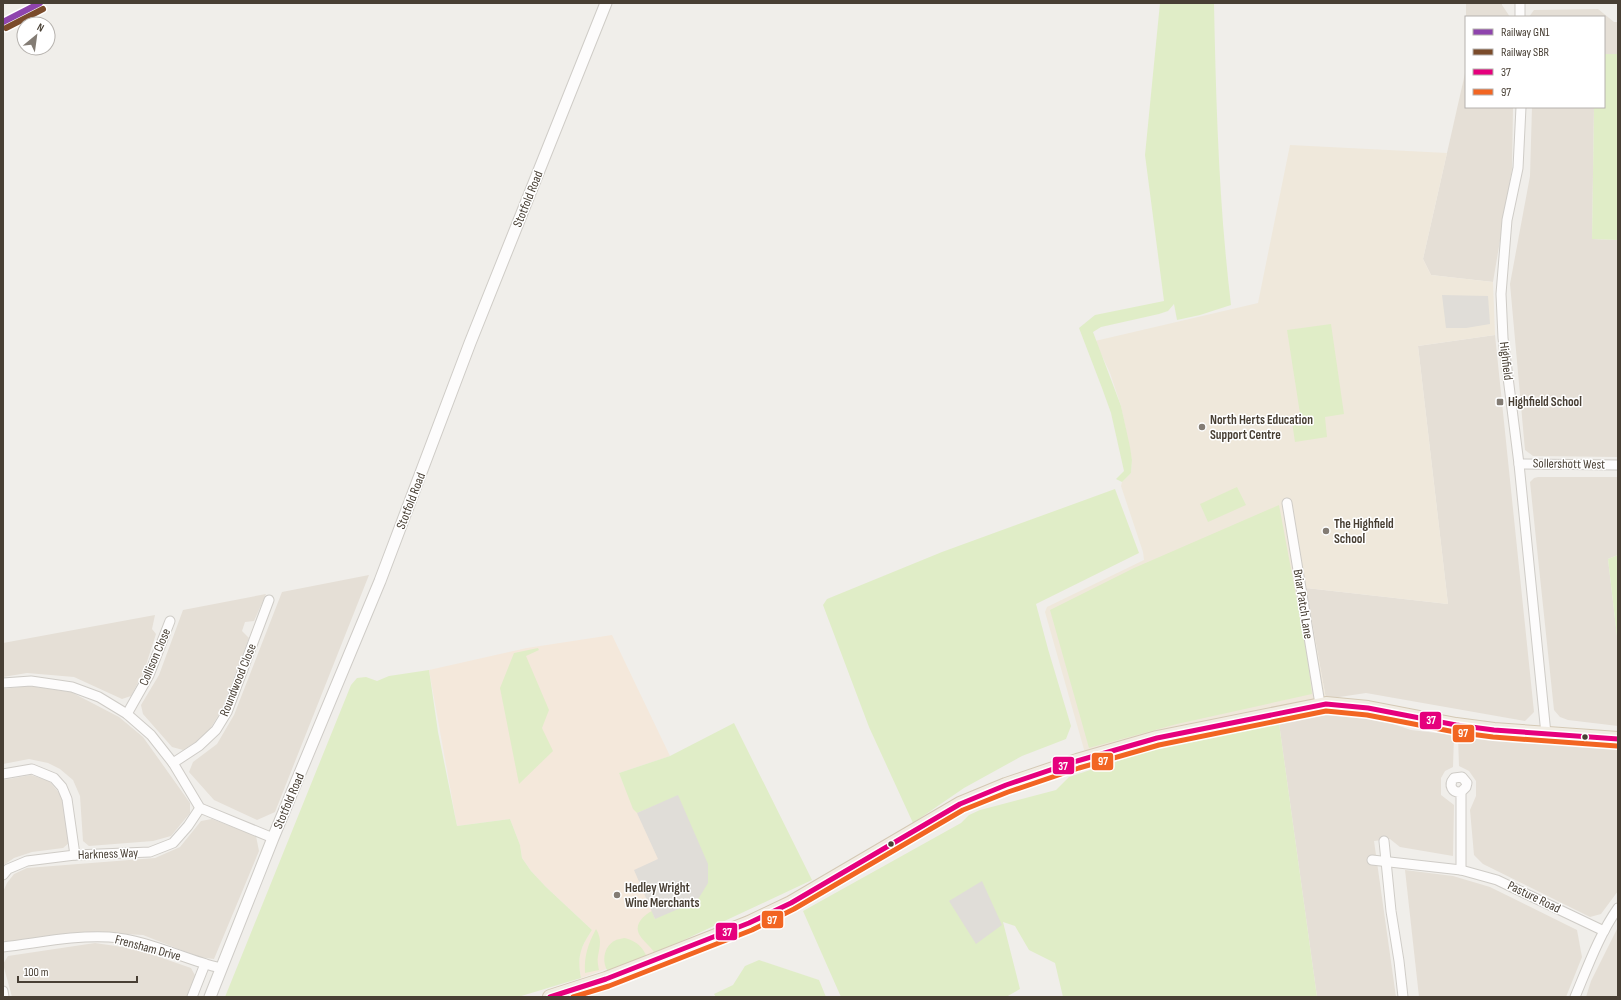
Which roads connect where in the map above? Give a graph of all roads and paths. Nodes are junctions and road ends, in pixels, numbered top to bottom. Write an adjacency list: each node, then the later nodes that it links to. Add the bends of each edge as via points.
1 (606, 3): 19 (street, Stotfold Road, via 470,343 380,581)
2 (1520, 3): 3 (street)
3 (1520, 16)
4 (1521, 108): 5 (street, Highfield, via 1518,168 1507,220 1500,290 1503,338)
5 (1519, 464): 6 (street, Sollershott West); 13 (street, Highfield)
6 (1618, 465)
7 (1287, 503): 11 (street, Briar Patch Lane)
8 (269, 600): 15 (street, Roundwood Close, via 227,712 216,730 199,746)
9 (170, 621): 12 (street, Collison Close, via 149,675)
10 (3, 683): 12 (street, via 31,681 72,687 99,697)
11 (1320, 704): 13 (main road, via 1368,708 1456,725); 35 (main road, via 1157,738 1006,785 960,804 791,904 750,923 606,979)
12 (127, 714): 15 (street, via 152,735)
13 (1546, 734): 14 (main road)
14 (1618, 739)
15 (173, 763): 18 (street)
16 (3, 774): 21 (street, via 32,769 54,778 62,787 67,799)
17 (1461, 792): 24 (street)
18 (200, 808): 19 (street); 21 (street, Harkness Way, via 173,843 150,852)
19 (273, 838): 30 (street, Stotfold Road)
20 (1384, 841): 23 (street)
21 (75, 855): 25 (street, Harkness Way, via 27,861 8,869)
22 (1372, 860): 23 (street, Pasture Road)
23 (1386, 860): 24 (street, Pasture Road); 36 (street)
24 (1461, 870): 27 (street, Pasture Road, via 1497,880)
25 (3, 875)
26 (1618, 908): 27 (street)
27 (1604, 931): 37 (street)
28 (3, 947): 29 (street, Frensham Drive, via 110,937 167,950)
29 (205, 964): 30 (street, Frensham Drive); 33 (street)
30 (220, 968): 34 (street, Stotfold Road)
31 (3, 991): 32 (street)
32 (4, 997)
33 (192, 997)
34 (210, 997)
35 (550, 997)
36 (1403, 997)
37 (1575, 997)

